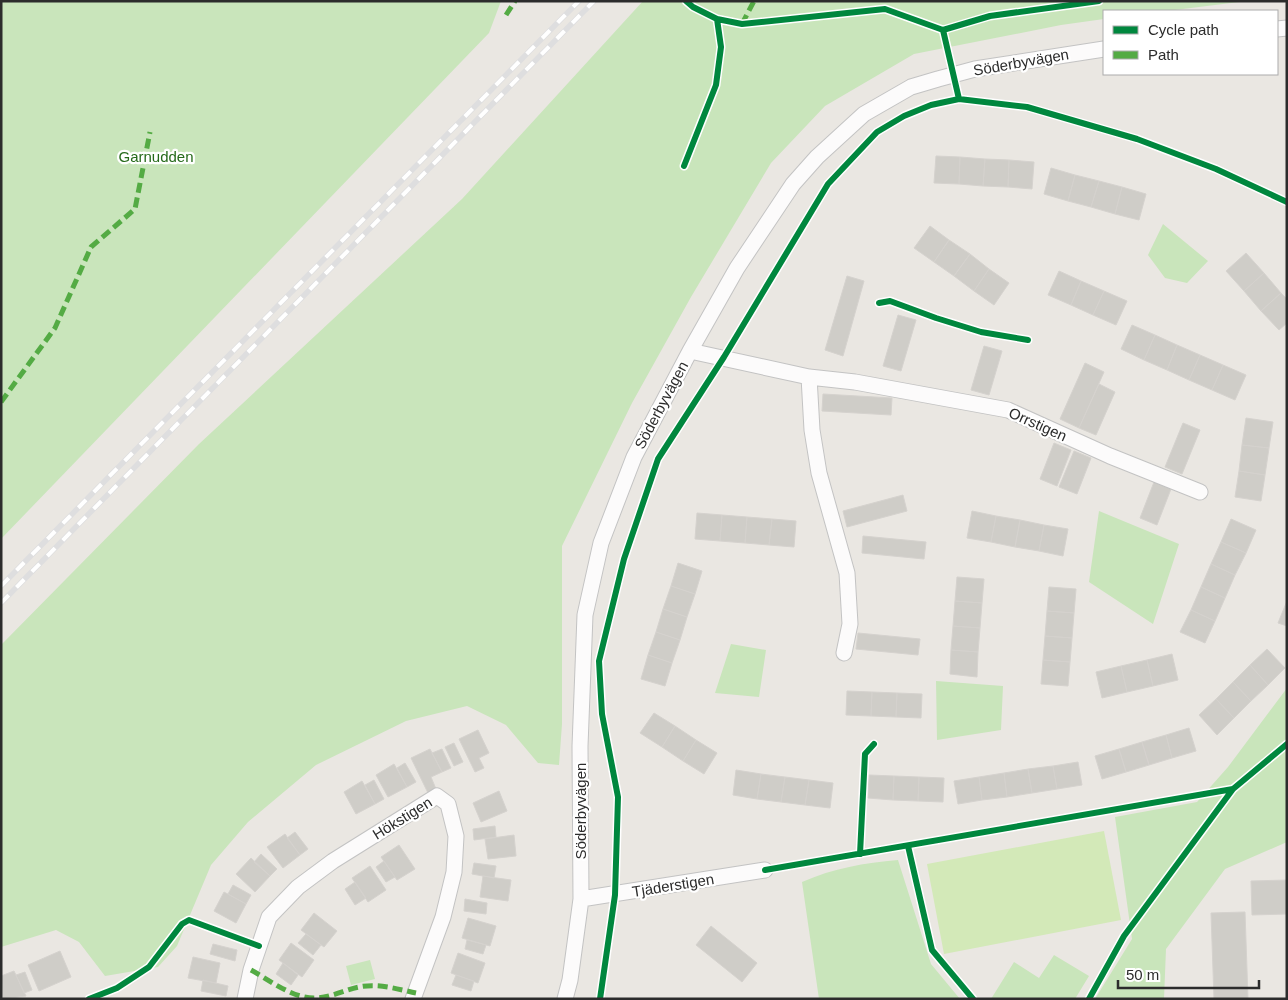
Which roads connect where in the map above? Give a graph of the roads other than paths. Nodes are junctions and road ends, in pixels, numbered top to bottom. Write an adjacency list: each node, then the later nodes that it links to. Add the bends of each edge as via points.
1 (1103, 49): 2 (street, Söderbyvägen, via 974,69 911,87 864,114 793,184 737,268)
2 (690, 351): 3 (street, Orrstigen); 7 (street, Söderbyvägen, via 634,457 601,543 585,615 580,746)
3 (808, 376): 4 (street, Orrstigen, via 1008,410); 5 (street, via 819,473 847,574 850,624)
4 (1200, 492)
5 (844, 653)
6 (765, 870): 7 (street, Tjäderstigen)
7 (581, 899): 10 (street, Söderbyvägen)
8 (418, 997): 9 (street, Hökstigen, via 454,872 456,836 448,804 437,796 333,861 298,887 269,917)
9 (245, 999)
10 (565, 999)

